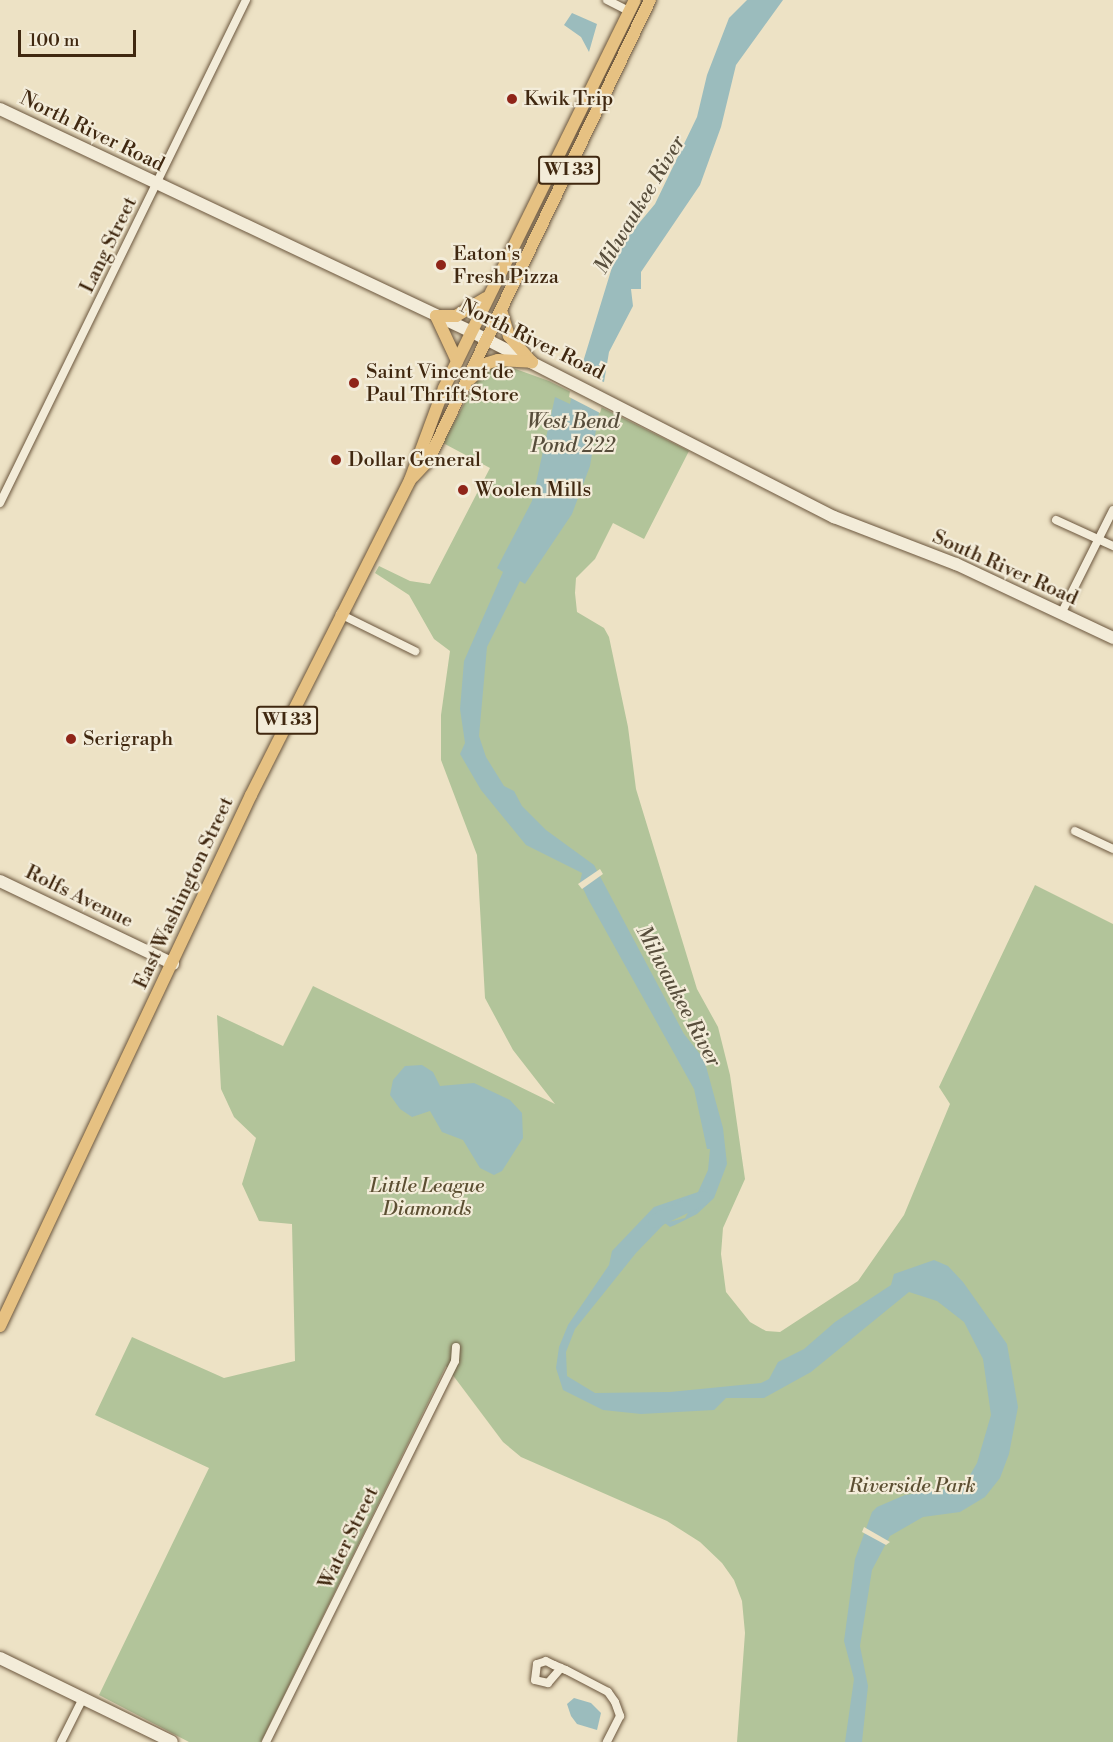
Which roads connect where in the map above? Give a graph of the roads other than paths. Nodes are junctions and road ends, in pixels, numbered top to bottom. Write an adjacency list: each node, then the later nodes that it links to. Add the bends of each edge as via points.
1 (246, 0): 6 (street, Lang Street)
2 (607, 0): 4 (street)
3 (650, 0): 8 (main road, East Washington Street / WI 33)
4 (632, 6): 7 (main road, East Washington Street / WI 33)
5 (0, 109): 6 (street, North River Road)
6 (156, 184): 9 (street, North River Road); 16 (street, Lang Street)
7 (490, 296): 9 (main road, via 464,314); 10 (main road, East Washington Street / WI 33)
8 (501, 310): 11 (main road, East Washington Street / WI 33); 13 (main road, via 509,336)
9 (436, 316): 10 (street, North River Road); 12 (main road)
10 (472, 332): 11 (street, North River Road); 12 (main road, East Washington Street / WI 33)
11 (487, 339): 13 (street, North River Road); 14 (main road, East Washington Street / WI 33)
12 (457, 361): 15 (main road, East Washington Street / WI 33)
13 (532, 362): 14 (main road, via 491,362); 19 (street, North River Road, via 734,468)
14 (466, 382): 15 (main road, East Washington Street / WI 33, via 428,461)
15 (410, 480): 22 (main road, East Washington Street / WI 33)
16 (0, 503)
17 (1113, 510): 20 (street)
18 (1056, 519): 20 (street)
19 (879, 537): 23 (street, South River Road, via 956,564)
20 (1099, 539): 21 (street); 23 (street)
21 (1113, 546)
22 (339, 614): 25 (street); 29 (main road, East Washington Street / WI 33)
23 (1061, 614): 24 (street, South River Road)
24 (1113, 638)
25 (415, 651)
26 (1075, 831): 27 (street)
27 (1113, 849)
28 (0, 881): 29 (street, Rolfs Avenue)
29 (173, 964): 30 (main road, East Washington Street / WI 33)
30 (0, 1326)
31 (456, 1347): 37 (street, Water Street, via 455,1361)
32 (0, 1658): 34 (street)
33 (561, 1668): 38 (street, via 608,1692 615,1702 620,1716)
34 (83, 1698): 35 (street); 36 (street)
35 (61, 1742)
36 (171, 1742)
37 (266, 1742)
38 (607, 1742)

